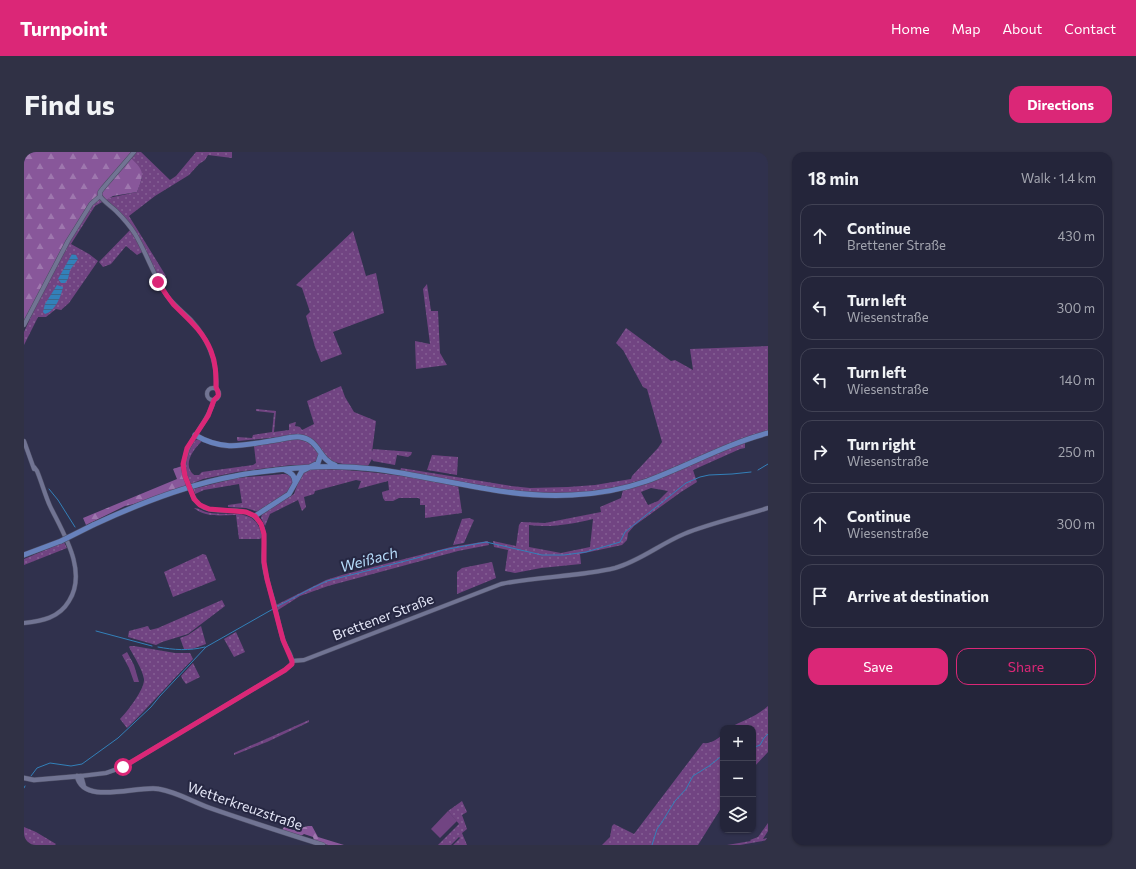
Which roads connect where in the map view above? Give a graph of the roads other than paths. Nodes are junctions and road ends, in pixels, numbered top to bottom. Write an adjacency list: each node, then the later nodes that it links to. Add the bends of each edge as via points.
1 (134, 152): 2 (street, via 102,188)
2 (100, 196): 3 (street, via 91,204 68,241); 4 (street, via 116,210 131,229 168,297 207,341 214,361)
3 (24, 325)
4 (215, 389): 5 (street, via 209,389 207,392); 6 (street, via 218,396)
5 (209, 399): 6 (street); 7 (street)
6 (214, 400): 7 (street)
7 (211, 410): 9 (street)
8 (768, 433): 13 (main road, via 736,443 646,482 572,495 520,494 375,469)
9 (195, 435): 11 (main road, via 212,444 233,446 300,437 314,444); 17 (street, bridge, via 184,456 183,470 193,496 200,505 209,509 241,511)
10 (24, 441): 19 (street, via 67,542 76,574 73,595 58,613 41,621)
11 (321, 454): 12 (main road, via 318,463); 13 (main road, via 329,463)
12 (310, 467): 13 (main road); 14 (main road); 15 (main road, via 302,470)
13 (340, 467)
14 (284, 470): 15 (main road, via 292,474); 18 (main road, bridge, via 205,482 136,506 61,541)
15 (296, 484): 17 (main road, via 284,498)
16 (768, 508): 20 (street, Brettener Straße, via 684,534 616,567 501,584 304,660)
17 (255, 516): 20 (street, via 261,524 264,562 283,640)
18 (24, 555)
19 (24, 623)
20 (292, 661): 21 (street, via 285,670 123,767 106,773)
21 (79, 776): 22 (main road, via 34,780); 23 (main road, Wetterkreuzstraße, via 84,788 93,792 160,789)
22 (24, 778)
23 (323, 845)

